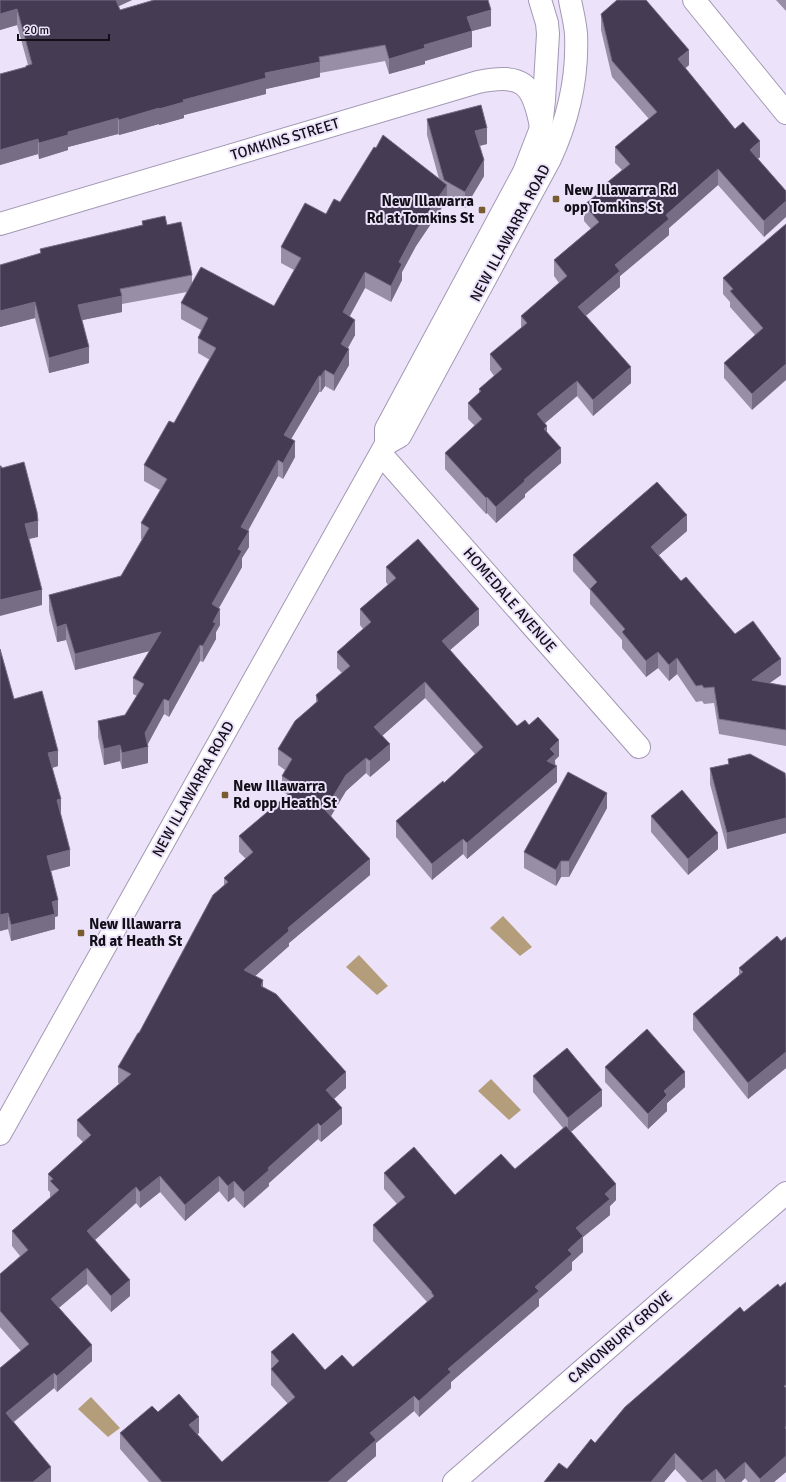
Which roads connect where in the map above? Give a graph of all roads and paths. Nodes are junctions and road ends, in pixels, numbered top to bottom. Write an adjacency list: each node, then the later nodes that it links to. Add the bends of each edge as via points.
1 (540, 0): 5 (main road, NEW ILLAWARRA ROAD, via 548,34)
2 (570, 0): 7 (main road, NEW ILLAWARRA ROAD, via 576,33 575,57 571,98 561,136 400,436)
3 (694, 0): 4 (main road)
4 (786, 113)
5 (541, 128): 6 (main road, TOMKINS STREET, via 536,103 530,91 523,85 508,78 478,82); 7 (main road, NEW ILLAWARRA ROAD, via 524,172 386,429)
6 (0, 224)
7 (384, 449): 8 (main road, HOMEDALE AVENUE); 9 (main road, NEW ILLAWARRA ROAD)
8 (638, 747)
9 (0, 1134)
10 (786, 1193): 11 (main road, CANONBURY GROVE)
11 (454, 1482)

